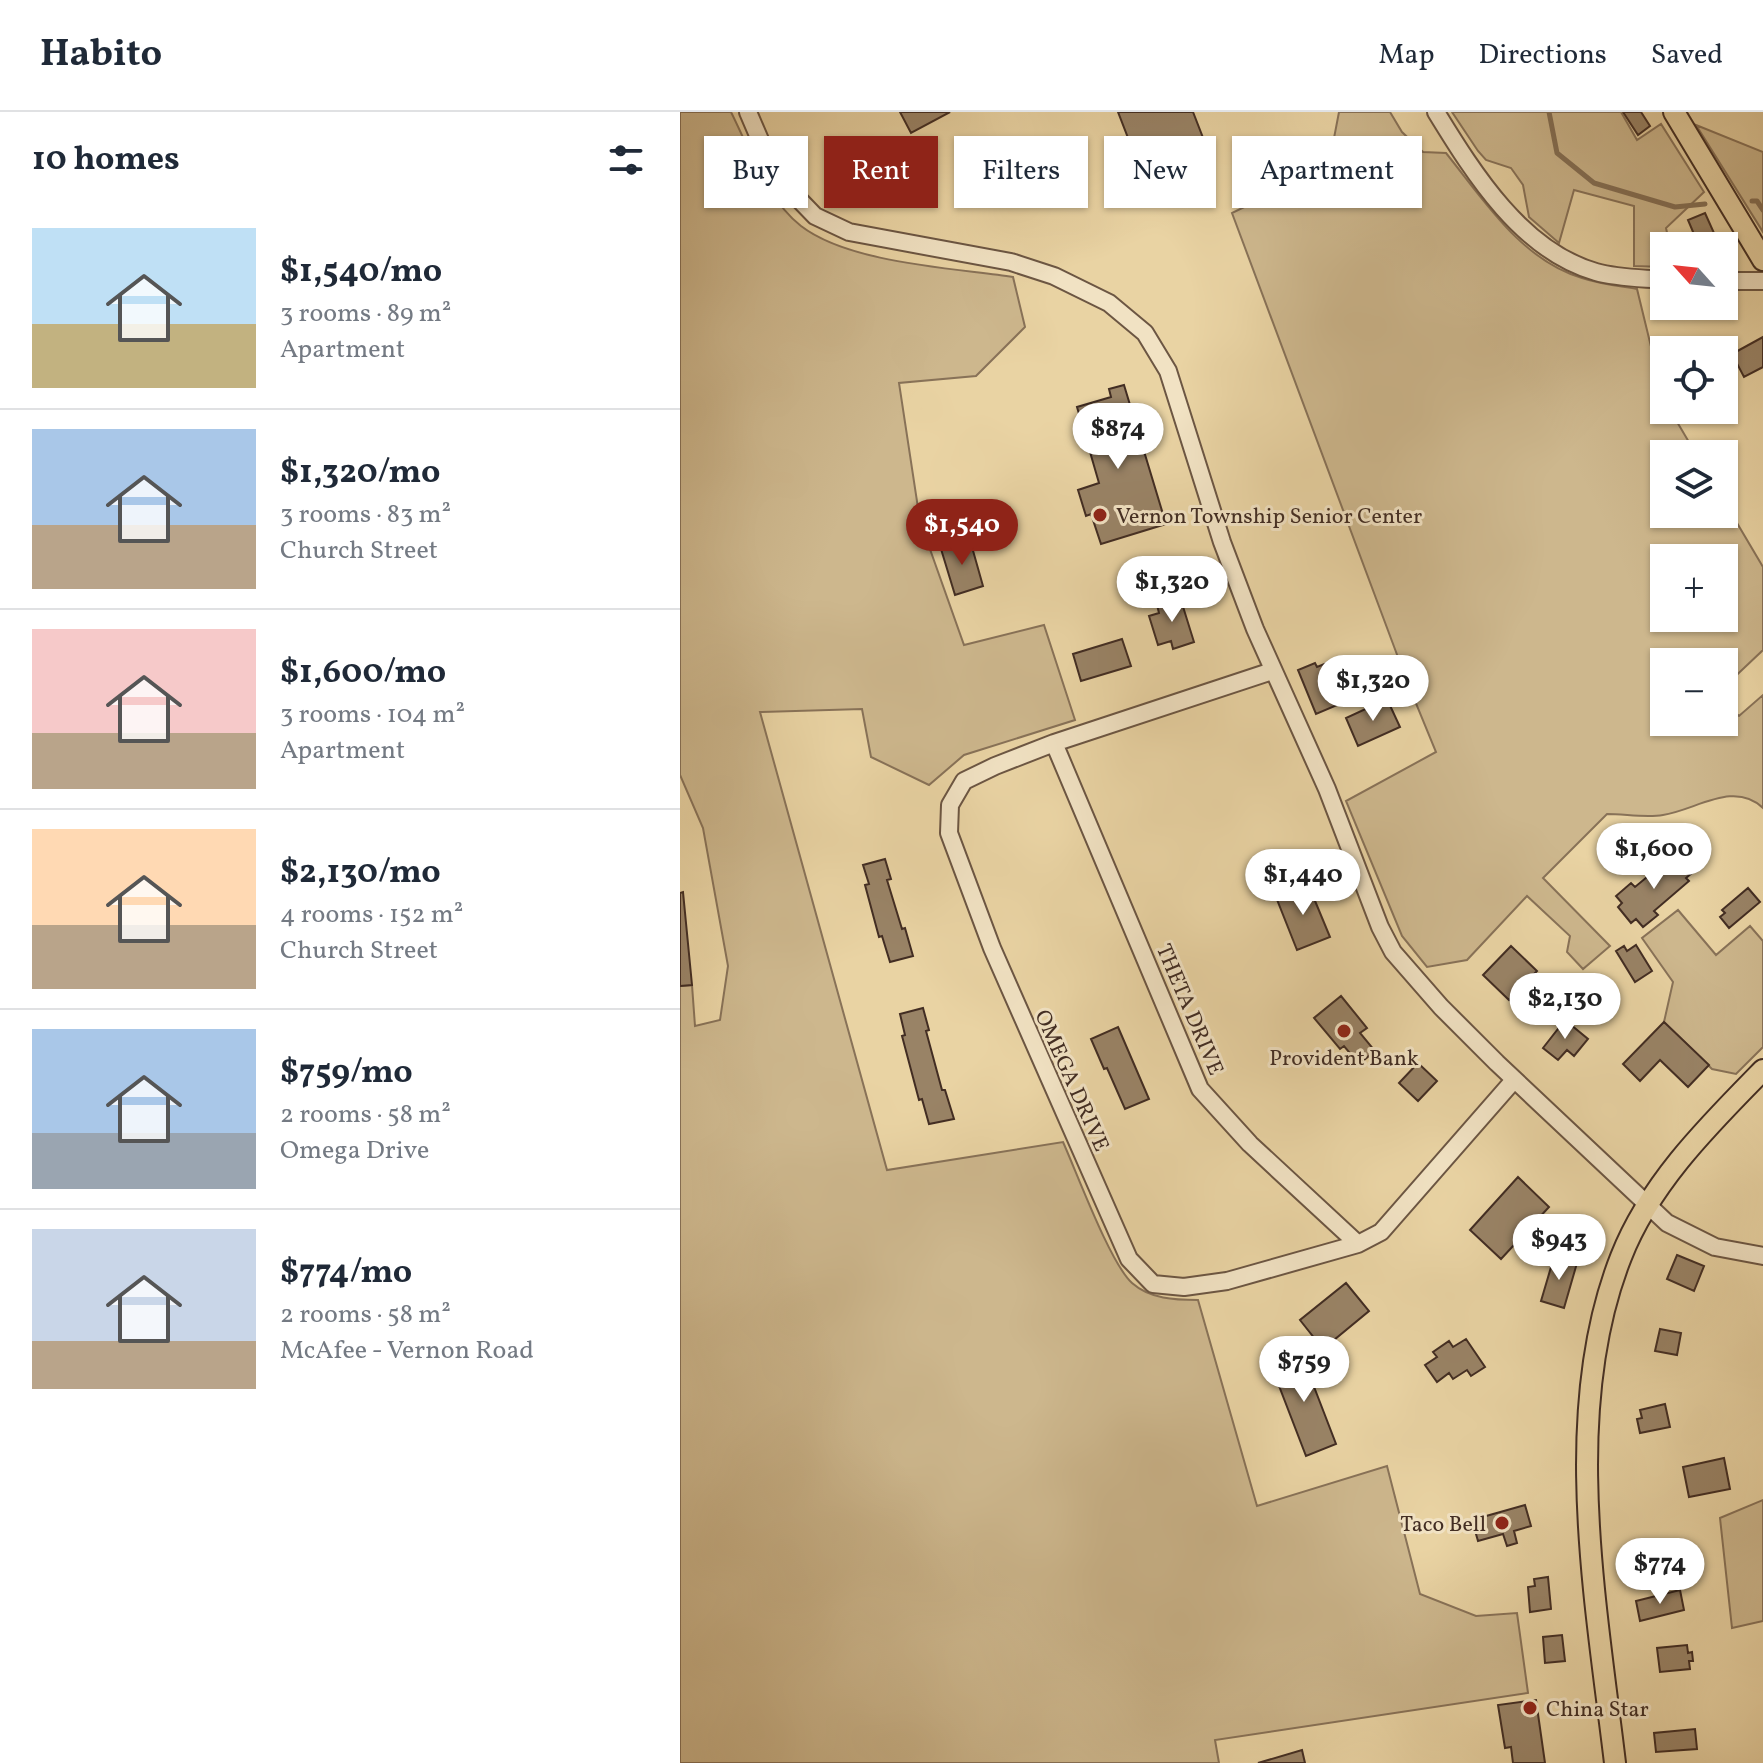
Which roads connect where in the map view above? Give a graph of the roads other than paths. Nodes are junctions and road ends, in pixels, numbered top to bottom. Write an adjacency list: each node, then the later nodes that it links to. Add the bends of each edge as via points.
1 (748, 112): 8 (street, via 787,187 815,216 849,232 1011,262 1054,276 1109,303 1145,333 1168,371 1222,542)
2 (1436, 112): 5 (street, via 1478,175 1532,238 1596,272)
3 (1674, 112): 4 (main road)
4 (1763, 260)
5 (1650, 278)
6 (1738, 281): 7 (street)
7 (1763, 281)
8 (1272, 671): 9 (street, OMEGA DRIVE); 11 (street, via 1393,952)
9 (1054, 743): 13 (street, THETA DRIVE, via 1200,1089 1250,1144); 13 (street, OMEGA DRIVE, via 964,781 950,805 949,833 992,948 1129,1259 1153,1284 1184,1287 1227,1281)
10 (1763, 1070): 12 (main road, via 1707,1127)
11 (1514, 1080): 12 (street); 13 (street, OMEGA DRIVE, via 1381,1232)
12 (1648, 1206): 14 (street, via 1691,1237); 15 (main road, via 1621,1257 1604,1314 1589,1402 1590,1538)
13 (1358, 1244)
14 (1763, 1256)
15 (1615, 1763)

